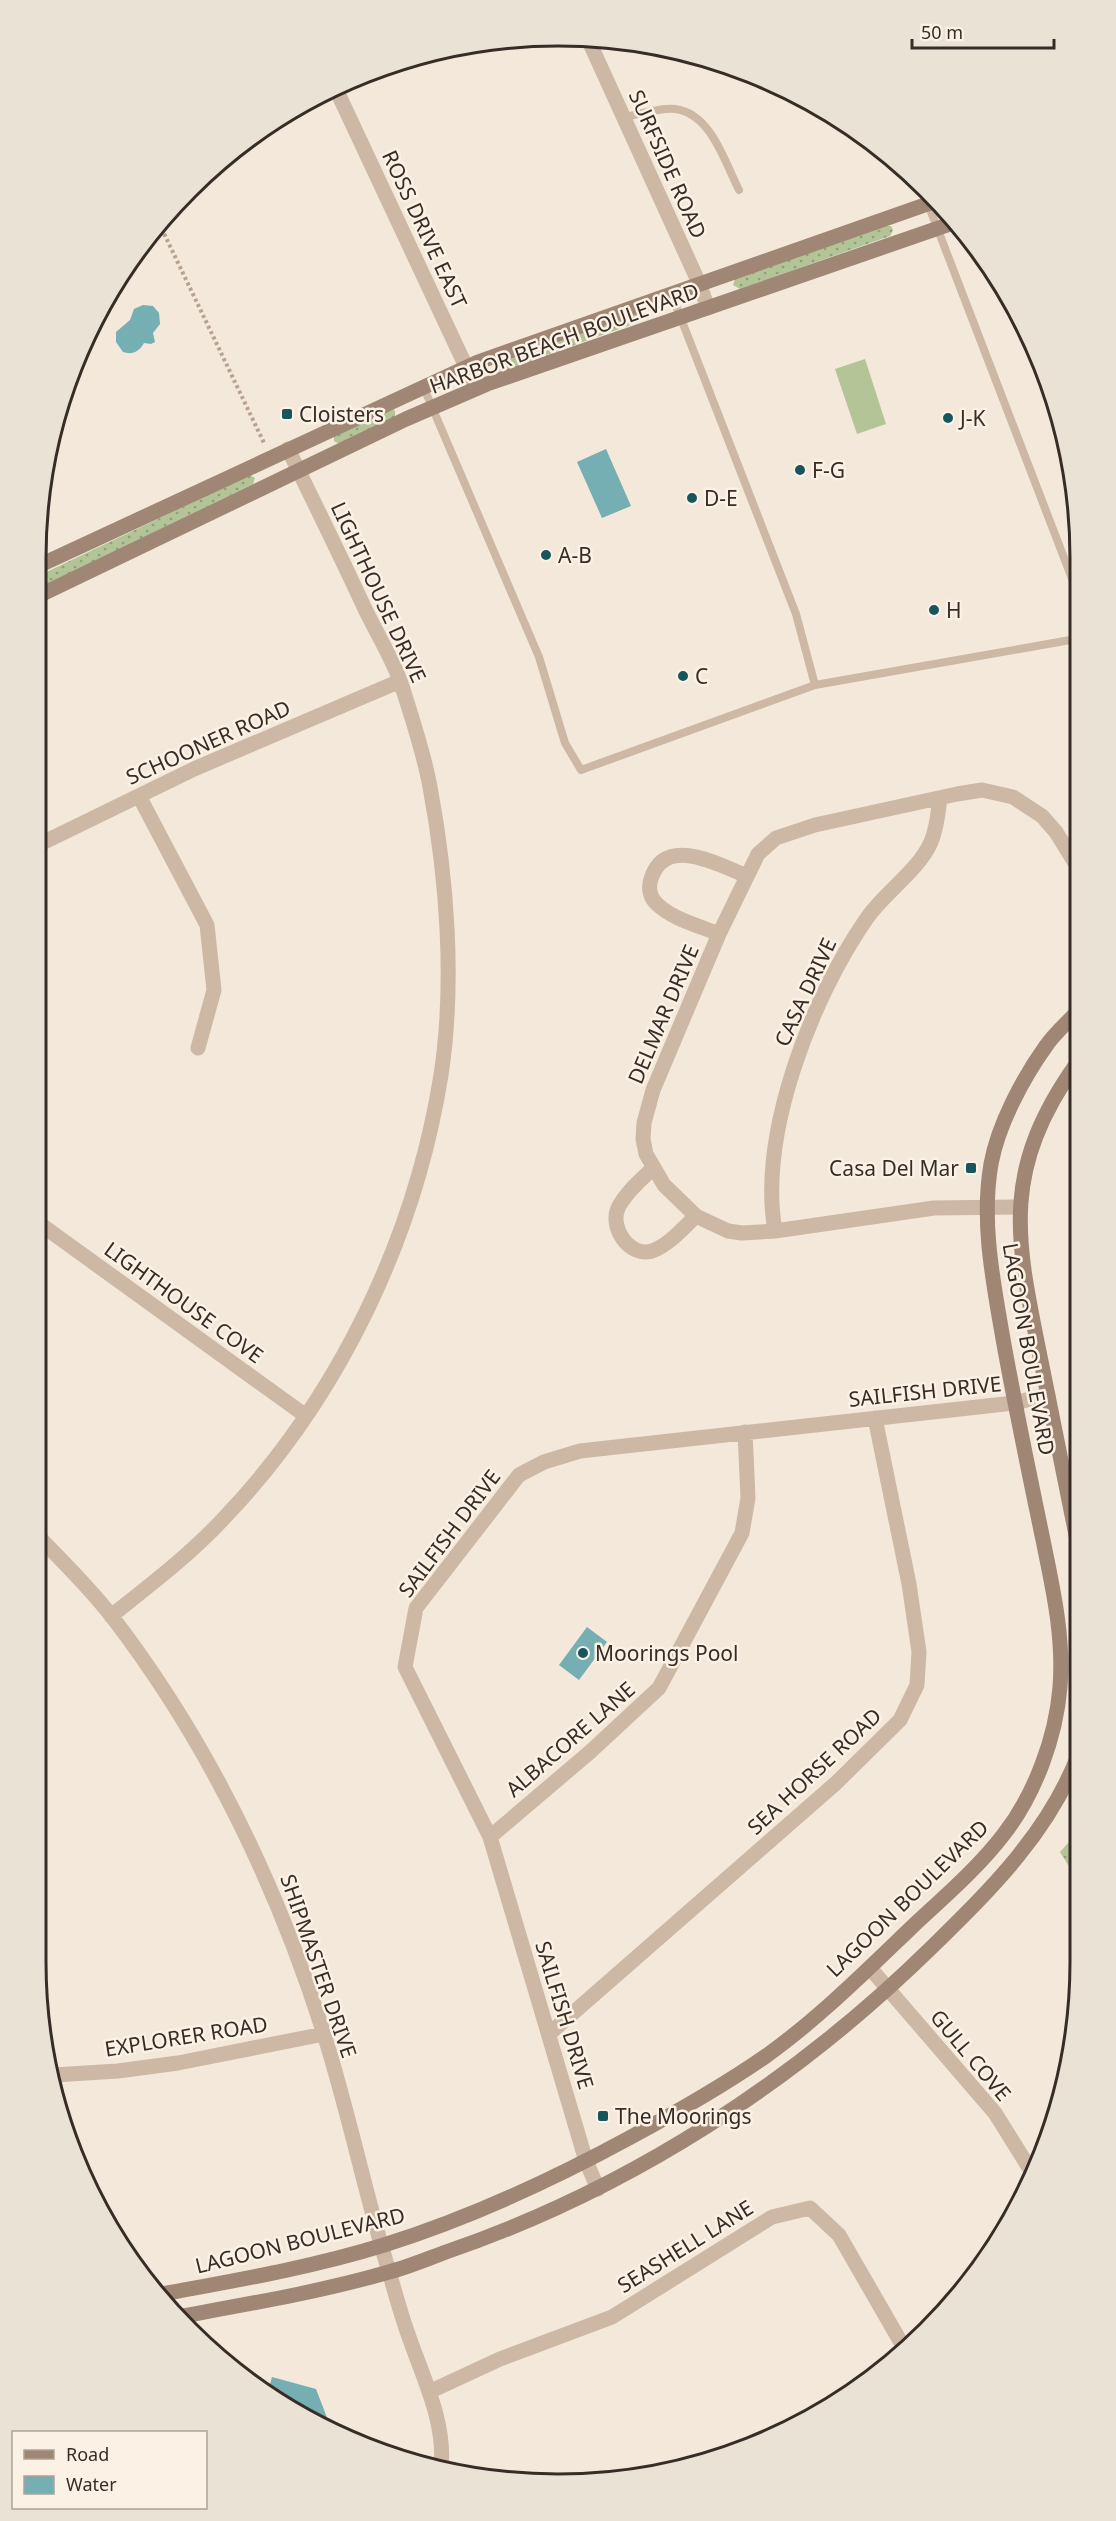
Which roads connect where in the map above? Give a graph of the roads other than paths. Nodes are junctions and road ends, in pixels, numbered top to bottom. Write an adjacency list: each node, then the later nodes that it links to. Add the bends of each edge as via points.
1 (592, 48): 3 (street, SURFSIDE ROAD)
2 (339, 96): 13 (street, ROSS DRIVE EAST)
3 (624, 117): 4 (lane, via 673,109 698,118 710,133); 9 (street, SURFSIDE ROAD)
4 (739, 190)
5 (927, 204): 9 (street, HARBOR BEACH BOULEVARD)
6 (934, 211): 8 (lane)
7 (946, 225): 8 (street, HARBOR BEACH BOULEVARD)
8 (938, 228): 11 (street, HARBOR BEACH BOULEVARD); 20 (lane)
9 (699, 283): 10 (street, HARBOR BEACH BOULEVARD); 11 (street, SURFSIDE ROAD)
10 (671, 293): 12 (lane); 13 (street, HARBOR BEACH BOULEVARD)
11 (708, 308): 12 (street, HARBOR BEACH BOULEVARD)
12 (680, 318): 15 (street, HARBOR BEACH BOULEVARD); 24 (lane, via 796,614)
13 (467, 367): 14 (street, HARBOR BEACH BOULEVARD); 15 (street, ROSS DRIVE EAST)
14 (423, 386): 16 (lane); 17 (street, HARBOR BEACH BOULEVARD)
15 (476, 388): 16 (street, HARBOR BEACH BOULEVARD)
16 (432, 408): 18 (street, HARBOR BEACH BOULEVARD); 24 (lane, via 539,657 565,742 581,770)
17 (288, 449): 18 (street, LIGHTHOUSE DRIVE); 19 (street, HARBOR BEACH BOULEVARD)
18 (299, 471): 21 (street, HARBOR BEACH BOULEVARD); 23 (street, LIGHTHOUSE DRIVE)
19 (46, 562)
20 (1070, 573)
21 (46, 592)
22 (1070, 640): 24 (lane)
23 (400, 681): 25 (street, SCHOONER ROAD); 42 (street, LIGHTHOUSE DRIVE, via 430,785 446,903 448,976 441,1073 423,1158 398,1239 361,1321)
24 (815, 685)
25 (139, 796): 27 (street, SCHOONER ROAD); 32 (street, via 207,925 214,990)
26 (940, 798): 28 (street, DELMAR DRIVE, via 982,790 1012,797 1042,816); 29 (street, DELMAR DRIVE, via 789,833 766,845); 39 (street, CASA DRIVE, via 930,845 854,937 820,999 795,1063 774,1161 772,1210)
27 (46, 841)
28 (1070, 855)
29 (747, 876): 30 (street, DELMAR DRIVE); 30 (street, via 680,854 664,861 651,880 650,891 657,905)
30 (719, 934): 34 (street, DELMAR DRIVE, via 646,1109 643,1138)
31 (1070, 1019): 35 (street, LAGOON BOULEVARD, via 1047,1044 1012,1102 992,1159)
32 (198, 1048)
33 (1070, 1073): 36 (street, LAGOON BOULEVARD, via 1041,1120)
34 (653, 1168): 37 (street, DELMAR DRIVE, via 674,1197); 37 (street, via 618,1207 615,1222 622,1237 638,1251 649,1252)
35 (987, 1207): 36 (street, DELMAR DRIVE); 39 (street, DELMAR DRIVE, via 934,1208); 41 (street, LAGOON BOULEVARD, via 992,1271)
36 (1019, 1207): 40 (street, LAGOON BOULEVARD, via 1022,1264)
37 (696, 1216): 39 (street, DELMAR DRIVE, via 735,1232)
38 (46, 1228): 42 (street, LIGHTHOUSE COVE)
39 (776, 1231)
40 (1048, 1395): 41 (street, SAILFISH DRIVE); 45 (street, LAGOON BOULEVARD)
41 (1014, 1402): 43 (street, SAILFISH DRIVE); 50 (street, LAGOON BOULEVARD, via 1059,1623 1060,1688 1054,1720 1031,1789 1002,1837)
42 (306, 1416): 47 (street, LIGHTHOUSE DRIVE, via 271,1465 224,1519)
43 (875, 1418): 44 (street, SAILFISH DRIVE); 53 (street, SEA HORSE ROAD, via 919,1652 917,1685 900,1720 836,1784)
44 (745, 1432): 49 (street, ALBACORE LANE, via 748,1498 742,1533 659,1688); 49 (street, SAILFISH DRIVE, via 580,1451 519,1475 416,1608 405,1667)
45 (1070, 1505)
46 (46, 1555): 47 (street, SHIPMASTER DRIVE)
47 (111, 1616): 52 (street, SHIPMASTER DRIVE, via 176,1711 256,1855)
48 (1070, 1777): 51 (street, via 1049,1816 1018,1857)
49 (490, 1837): 53 (street, SAILFISH DRIVE)
50 (870, 1968): 51 (street, GULL COVE); 55 (street, LAGOON BOULEVARD, via 759,2061 716,2090)
51 (889, 1990): 56 (street, GULL COVE, via 995,2113); 57 (street, via 717,2121)
52 (324, 2034): 54 (street, EXPLORER ROAD, via 178,2063); 58 (street, SHIPMASTER DRIVE)
53 (549, 2034): 55 (street, SAILFISH DRIVE)
54 (59, 2074)
55 (586, 2161): 57 (street, SAILFISH DRIVE); 58 (street, LAGOON BOULEVARD, via 476,2212)
56 (1028, 2166)
57 (598, 2189): 59 (street, via 516,2227)
58 (381, 2246): 59 (street, SHIPMASTER DRIVE); 60 (street, LAGOON BOULEVARD)
59 (389, 2272): 61 (street); 63 (street, SHIPMASTER DRIVE)
60 (167, 2293)
61 (187, 2315)
62 (901, 2342): 63 (street, SEASHELL LANE, via 839,2235 810,2208 772,2217 612,2316)
63 (430, 2391): 64 (street, SHIPMASTER DRIVE)
64 (442, 2461)

